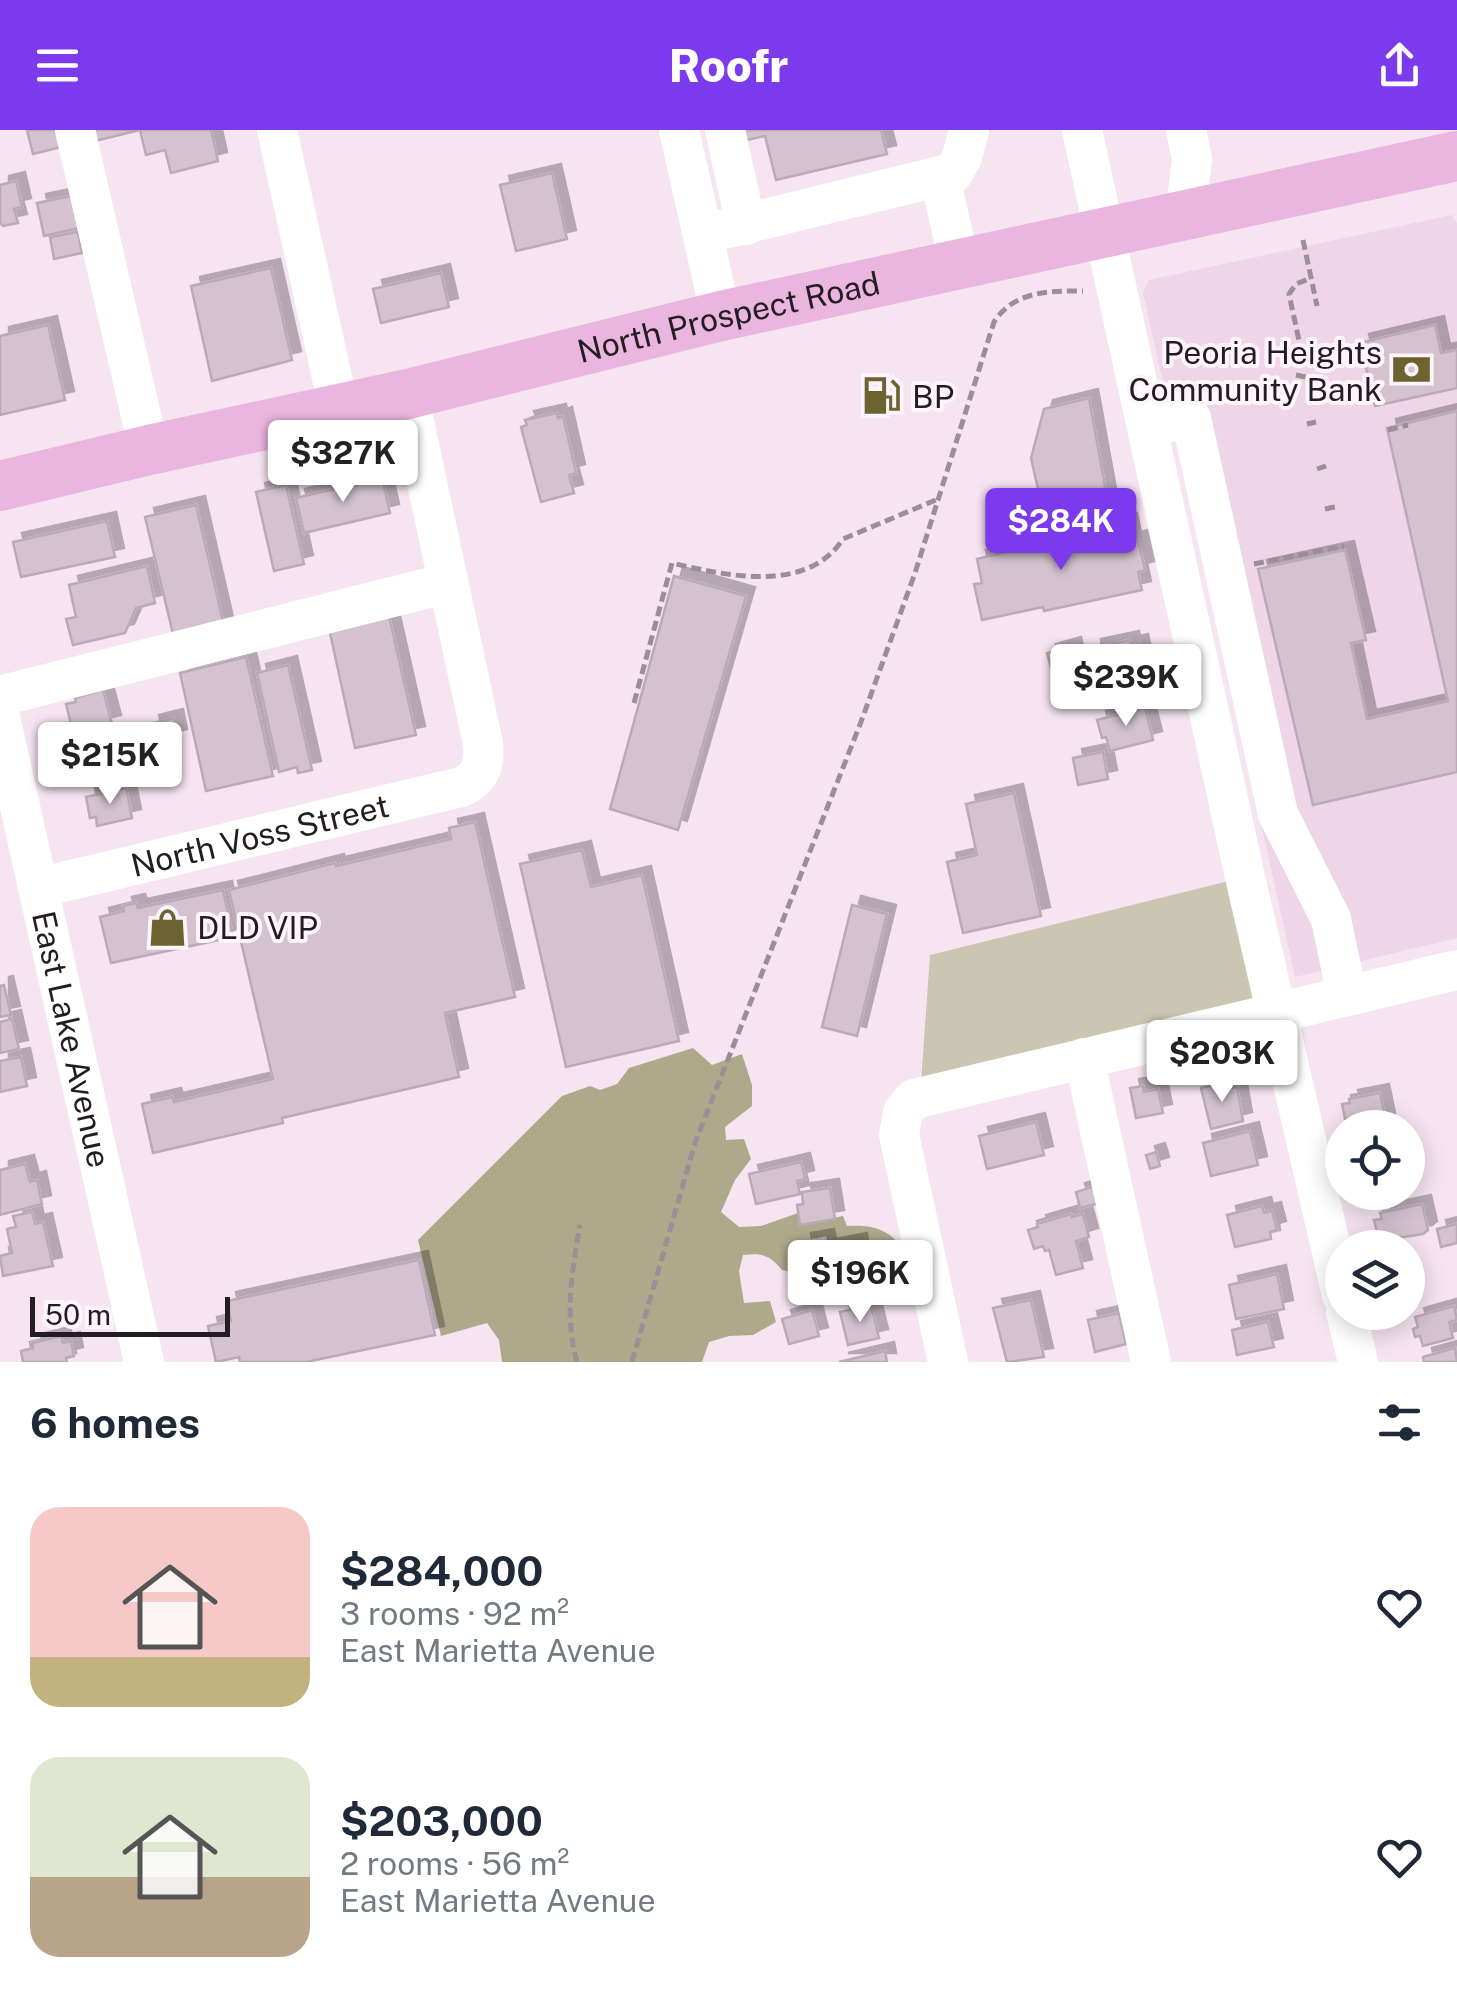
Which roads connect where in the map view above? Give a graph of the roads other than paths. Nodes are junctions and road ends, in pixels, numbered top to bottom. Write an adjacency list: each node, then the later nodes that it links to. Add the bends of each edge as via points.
1 (74, 130): 20 (street)
2 (276, 130): 18 (street)
3 (679, 130): 13 (street)
4 (725, 130): 12 (street)
5 (969, 130): 10 (street, via 953,174)
6 (1082, 130): 14 (street)
7 (1186, 130): 11 (street)
8 (1207, 130): 11 (street)
9 (1457, 156): 11 (main road, North Prospect Road)
10 (940, 178): 12 (street); 15 (street)
11 (1206, 213): 14 (main road, North Prospect Road)
12 (746, 225): 13 (street)
13 (703, 234): 16 (street)
14 (1105, 234): 15 (main road, North Prospect Road); 19 (street)
15 (960, 266): 16 (main road, North Prospect Road)
16 (722, 316): 17 (main road, North Prospect Road)
17 (408, 394): 18 (main road, North Prospect Road); 22 (street)
18 (339, 408): 20 (main road, North Prospect Road)
19 (1148, 428): 27 (street, via 1191,418 1278,814 1331,919); 28 (street)
20 (149, 450): 21 (main road, North Prospect Road)
21 (0, 486)
22 (448, 582): 23 (street); 25 (street, North Voss Street, via 483,744 478,776 461,787)
23 (0, 696)
24 (0, 717): 25 (street, East Lake Avenue)
25 (38, 888): 32 (street, East Lake Avenue)
26 (1457, 970): 27 (street)
27 (1347, 996): 28 (street)
28 (1278, 1011): 29 (street); 30 (street)
29 (1084, 1058): 33 (street, via 920,1097 903,1112 899,1135); 34 (street)
30 (1327, 1230)
31 (1350, 1330): 35 (street)
32 (144, 1362)
33 (948, 1362)
34 (1152, 1362)
35 (1358, 1362)

